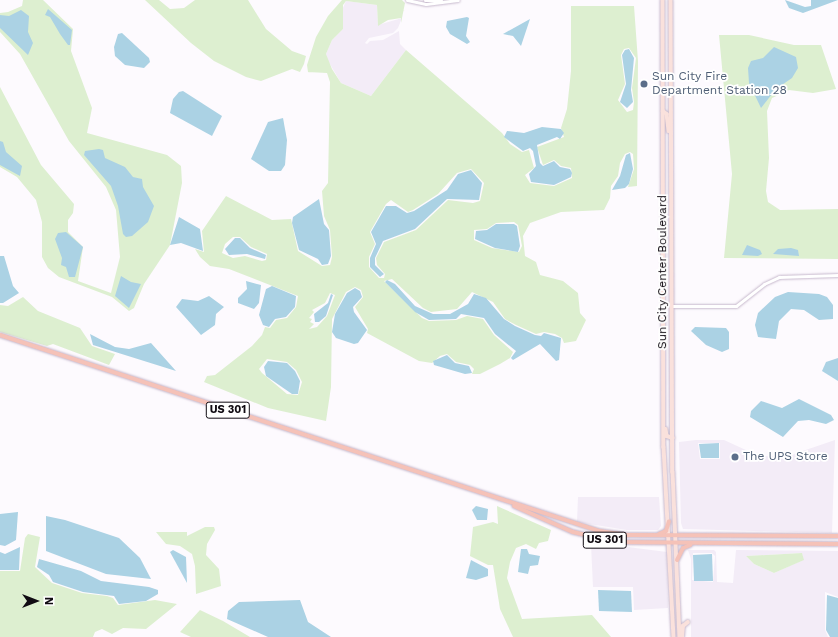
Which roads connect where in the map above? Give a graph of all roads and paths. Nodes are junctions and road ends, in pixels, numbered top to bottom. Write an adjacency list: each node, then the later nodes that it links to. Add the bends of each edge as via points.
1 (407, 0): 4 (street, via 426,4)
2 (425, 0): 3 (street)
3 (441, 0)
4 (458, 0)
5 (663, 0): 7 (main road, Sun City Center Boulevard)
6 (671, 0): 8 (main road, Sun City Center Boulevard)
7 (663, 111): 8 (main road, via 669,121); 12 (main road, Sun City Center Boulevard)
8 (672, 152): 10 (main road, Sun City Center Boulevard)
9 (838, 276): 10 (street, via 779,277 764,284 736,306)
10 (672, 306): 13 (main road, Sun City Center Boulevard)
11 (0, 335): 14 (main road, US 301)
12 (664, 392): 13 (main road, via 667,436); 15 (main road, Sun City Center Boulevard)
13 (673, 438): 18 (main road, Sun City Center Boulevard)
14 (499, 499): 16 (main road, US 301, via 599,531); 20 (main road, US 301, via 588,537 616,542)
15 (669, 521): 16 (main road, via 666,530); 17 (main road, Sun City Center Boulevard)
16 (654, 535): 17 (main road, US 301)
17 (670, 535): 18 (main road, US 301); 20 (main road, Sun City Center Boulevard)
18 (676, 535): 19 (main road, US 301); 21 (main road, Sun City Center Boulevard)
19 (838, 536)
20 (670, 543): 21 (main road, US 301); 26 (main road, Sun City Center Boulevard)
21 (676, 543): 22 (main road, US 301); 24 (main road, Sun City Center Boulevard)
22 (694, 544): 23 (main road, US 301); 24 (main road, via 683,548)
23 (838, 544)
24 (677, 560): 25 (main road, Sun City Center Boulevard)
25 (680, 617): 27 (main road); 27 (main road, via 688,622 683,626)
26 (674, 636)
27 (681, 637)

